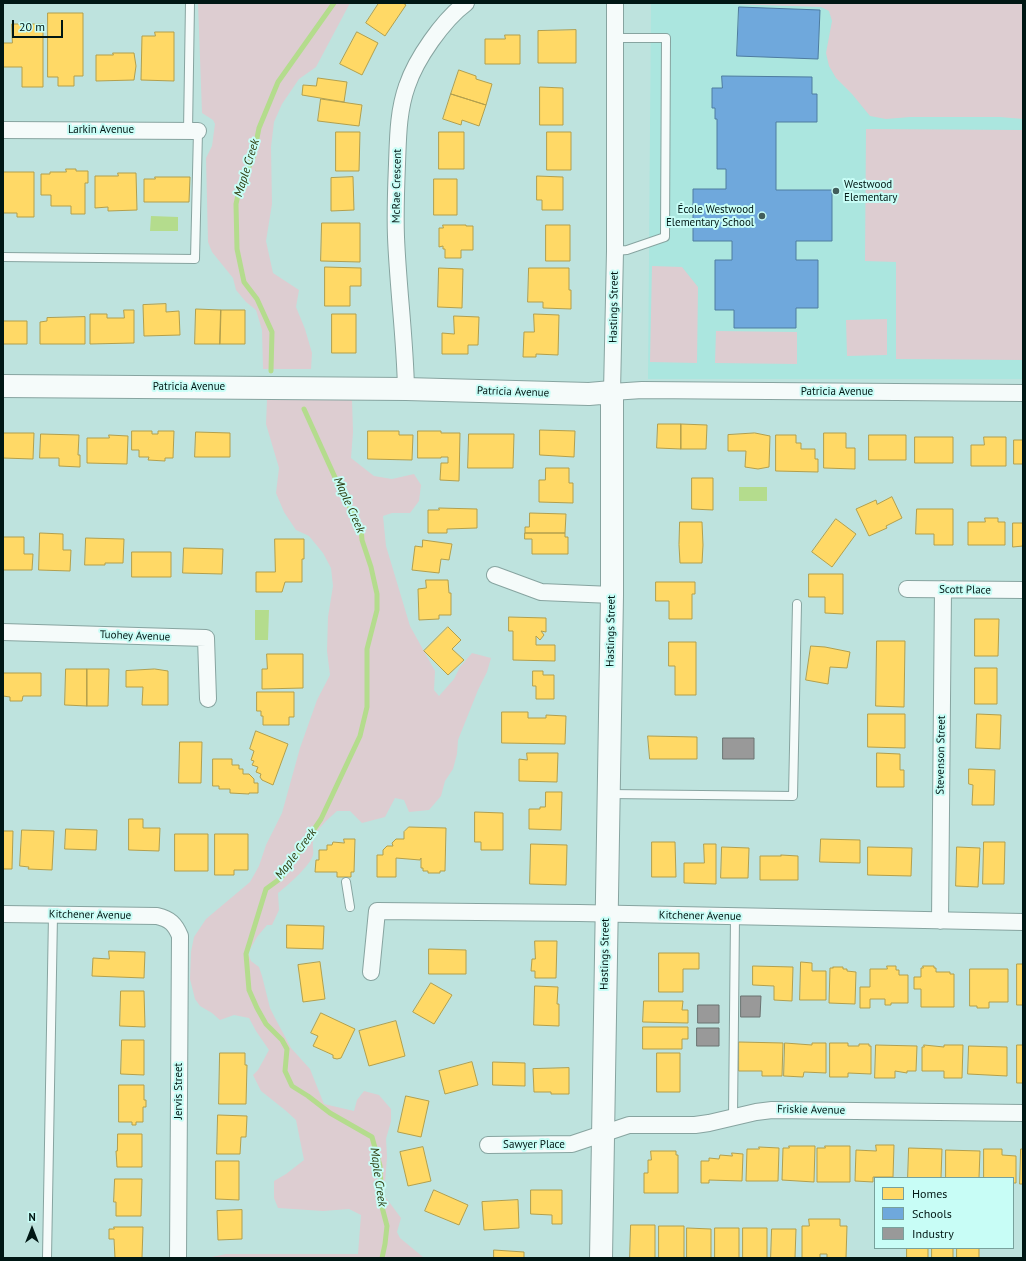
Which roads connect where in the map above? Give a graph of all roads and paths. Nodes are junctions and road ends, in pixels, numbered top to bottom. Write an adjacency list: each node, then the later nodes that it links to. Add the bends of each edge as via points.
1 (190, 3): 6 (lane)
2 (466, 3): 10 (street, McRae Crescent, via 422,54 412,70 402,104 398,130 395,211)
3 (615, 3): 4 (street, Hastings Street)
4 (615, 38): 7 (street, Hastings Street); 7 (lane, via 666,38 666,54 665,237 627,250)
5 (3, 130): 6 (street, Larkin Avenue)
6 (193, 131): 8 (lane, via 195,259)
7 (615, 251): 11 (street, Hastings Street)
8 (3, 257)
9 (3, 386): 10 (street, Patricia Avenue)
10 (406, 389): 11 (street, Patricia Avenue, via 588,394)
11 (612, 392): 12 (street, Patricia Avenue, via 658,390); 17 (street, Hastings Street)
12 (1023, 393)
13 (495, 575): 17 (street, via 541,592)
14 (907, 590): 15 (street, Scott Place)
15 (943, 590): 16 (street, Scott Place); 28 (street, Stevenson Street)
16 (1023, 590)
17 (612, 595): 21 (street, Hastings Street)
18 (797, 604): 21 (lane, via 793,796)
19 (3, 632): 20 (street, Tuohey Avenue, via 206,638)
20 (208, 699)
21 (608, 794): 25 (street, Hastings Street)
22 (346, 882): 23 (lane)
23 (350, 907)
24 (3, 914): 26 (street, Kitchener Avenue)
25 (606, 914): 27 (street, Kitchener Avenue); 31 (street, Kitchener Avenue, via 377,911); 34 (street, Hastings Street)
26 (53, 915): 30 (street, Kitchener Avenue, via 157,916 170,920); 36 (lane)
27 (735, 917): 28 (street, Kitchener Avenue); 33 (lane)
28 (940, 921): 29 (street, Kitchener Avenue)
29 (1023, 922)
30 (175, 925): 37 (street, Jervis Street, via 180,936)
31 (371, 972)
32 (1023, 1113): 33 (street, Friskie Avenue, via 772,1110)
33 (733, 1117): 34 (street, Friskie Avenue, via 695,1125 629,1126)
34 (602, 1135): 35 (street, Sawyer Place, via 572,1144); 38 (street, Hastings Street)
35 (488, 1145)
36 (47, 1258)
37 (178, 1258)
38 (601, 1258)

